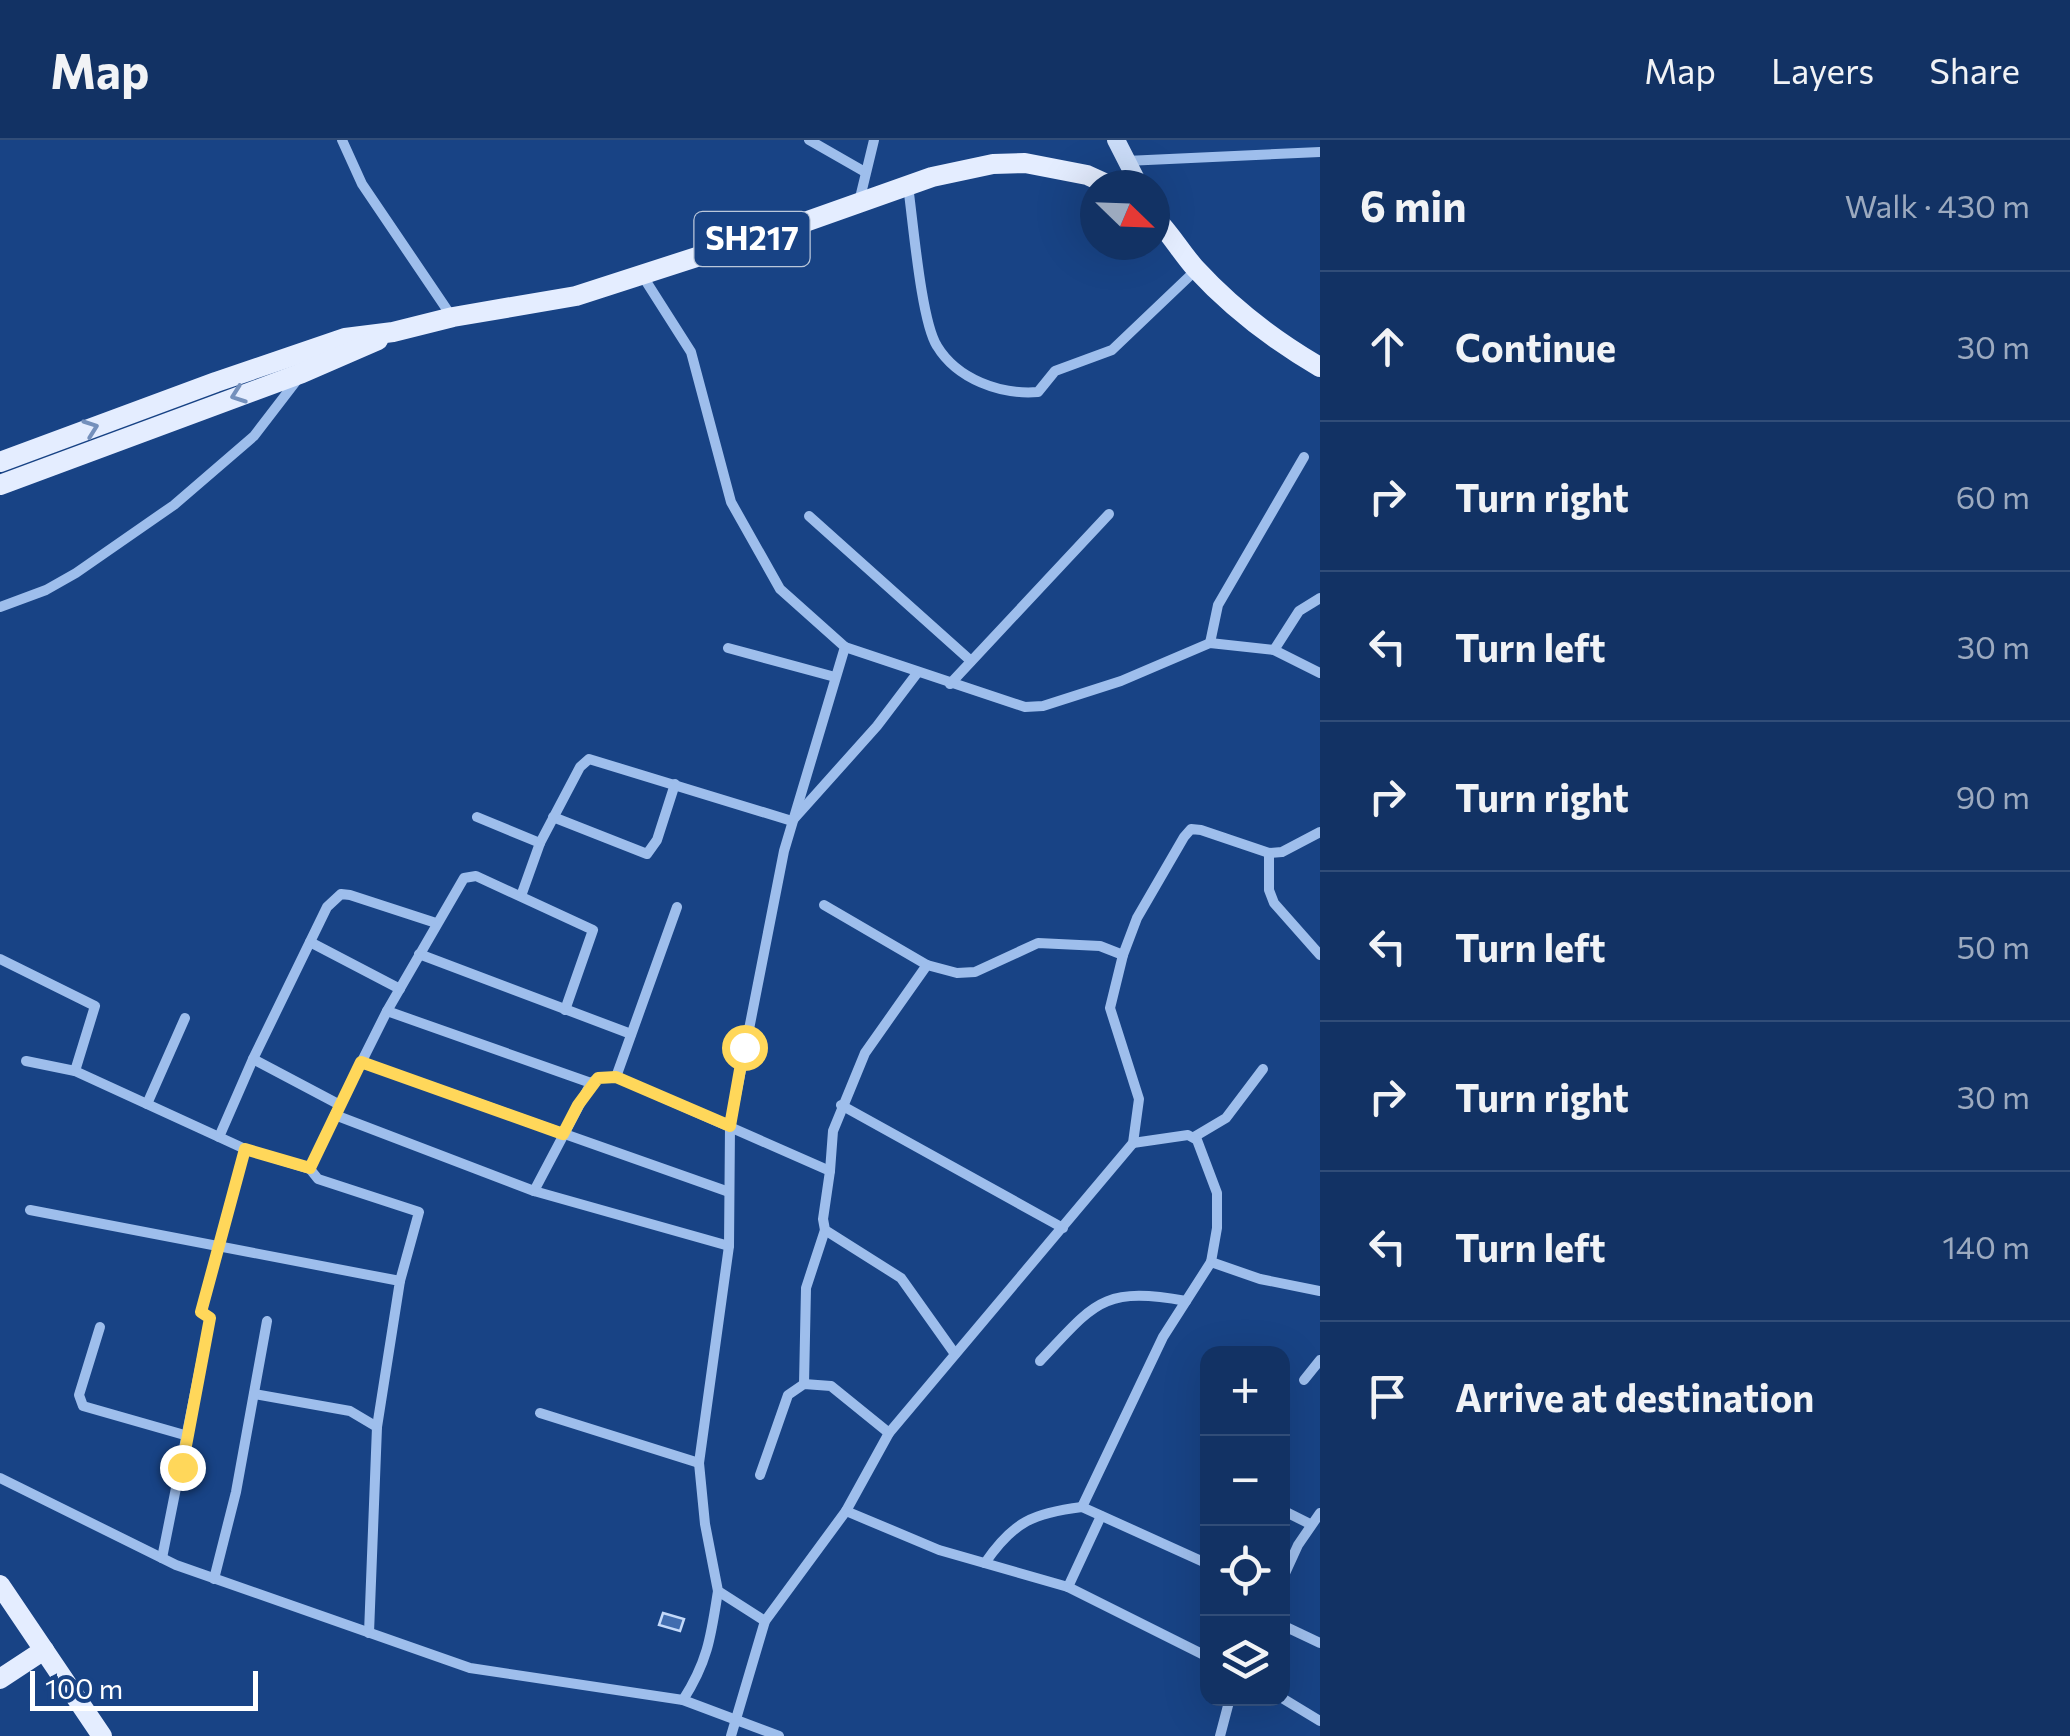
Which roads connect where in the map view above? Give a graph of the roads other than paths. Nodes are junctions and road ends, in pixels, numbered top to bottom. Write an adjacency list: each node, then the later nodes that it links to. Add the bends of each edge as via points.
1 (342, 140): 15 (street, via 362,184)
2 (810, 140): 8 (street)
3 (874, 140): 8 (street)
4 (1116, 140): 6 (street)
5 (1320, 152): 6 (street)
6 (1126, 161): 7 (street)
7 (1131, 170)
8 (865, 172): 11 (street)
9 (1080, 174): 10 (main road, SH217, via 993,164)
10 (908, 186): 11 (main road, SH217); 13 (street, via 929,330 945,356 982,384 1038,392 1055,371 1112,350)
11 (858, 202): 14 (main road, SH217)
12 (1170, 235): 13 (main road)
13 (1197, 269): 17 (main road, via 1293,352)
14 (642, 275): 15 (main road, SH217, via 576,296); 27 (street, via 691,352 723,484 747,532 780,590)
15 (453, 318): 16 (main road, SH217)
16 (394, 332): 18 (main road, SH217); 20 (main road, SH217, one-way to 16, via 345,338)
17 (1320, 367)
18 (302, 373): 21 (main road, SH217, one-way to 21); 25 (street, via 254,436 174,506 76,573)
19 (1304, 457): 26 (street, via 1218,605)
20 (0, 462)
21 (0, 485)
22 (1109, 514): 30 (street)
23 (809, 516): 30 (street)
24 (1320, 598): 29 (street, via 1300,612)
25 (0, 608)
26 (1210, 643): 29 (street); 34 (street, via 1043,706 1025,707)
27 (844, 646): 31 (street); 33 (street)
28 (728, 648): 33 (street)
29 (1274, 650): 32 (street)
30 (971, 661): 34 (street)
31 (918, 672): 34 (street); 38 (street)
32 (1320, 673)
33 (835, 677): 38 (street)
34 (950, 684)
35 (676, 784): 37 (street, via 588,759); 37 (street, via 647,854); 38 (street)
36 (477, 817): 40 (street)
37 (554, 817): 40 (street)
38 (792, 821): 67 (street)
39 (1320, 832): 41 (street)
40 (540, 843): 42 (street)
41 (1269, 853): 48 (street, via 1190,829); 49 (street, via 1274,903)
42 (521, 896): 45 (street, via 464,878); 53 (street, via 593,930)
43 (824, 905): 51 (street)
44 (677, 907): 56 (street)
45 (436, 923): 46 (street, via 340,894); 47 (street)
46 (310, 942): 52 (street); 57 (street)
47 (419, 954): 52 (street); 53 (street)
48 (1123, 954): 51 (street, via 1038,943 975,972); 71 (street, via 1110,1008 1139,1099)
49 (1320, 954)
50 (0, 958): 61 (street, via 95,1006)
51 (927, 965): 65 (street, via 865,1053)
52 (400, 989): 54 (street)
53 (565, 1010): 56 (street)
54 (387, 1011): 59 (street); 63 (street)
55 (185, 1018): 64 (street)
56 (631, 1034): 62 (street)
57 (253, 1059): 66 (street); 69 (street)
58 (26, 1060): 61 (street)
59 (361, 1062): 66 (street); 68 (street)
60 (1263, 1069): 70 (street, via 1226,1118)
61 (76, 1070): 64 (street)
62 (616, 1077): 63 (street); 67 (street)
63 (591, 1083): 68 (street)
64 (147, 1104): 69 (street)
65 (841, 1105): 74 (street); 78 (street)
66 (337, 1110): 73 (street); 75 (street)
67 (730, 1126): 74 (street); 76 (street)
68 (563, 1134): 75 (street); 76 (street)
69 (219, 1137): 72 (street)
70 (1194, 1137): 71 (street); 82 (street, via 1217,1193)
71 (1133, 1143): 78 (street)
72 (245, 1149): 73 (street); 80 (street)
73 (310, 1168): 83 (street, via 318,1179 419,1212)
74 (830, 1170): 79 (street)
75 (534, 1191): 81 (street)
76 (729, 1192): 81 (street)
77 (30, 1210): 80 (street)
78 (1063, 1228): 88 (street)
79 (825, 1230): 88 (street, via 900,1278); 92 (street, via 806,1288)
80 (220, 1245): 83 (street); 97 (street, via 201,1312 210,1318)
81 (729, 1246): 98 (street)
82 (1211, 1262): 84 (street); 85 (street)
83 (400, 1281): 95 (street)
84 (1320, 1291)
85 (1186, 1301): 90 (street, via 1144,1294 1098,1304); 101 (street)
86 (267, 1321): 93 (street)
87 (100, 1327): 97 (street, via 79,1396 83,1406)
88 (954, 1354): 96 (street)
89 (1320, 1360): 91 (street)
90 (1040, 1362)
91 (1304, 1380)
92 (804, 1384): 96 (street, via 831,1386); 99 (street, via 788,1395)
93 (254, 1394): 95 (street, via 350,1411); 111 (street)
94 (540, 1413): 98 (street)
95 (377, 1427): 117 (street)
96 (889, 1433): 102 (street)
97 (188, 1436): 107 (street)
98 (699, 1463): 114 (street)
99 (760, 1475)
100 (0, 1478): 107 (street)
101 (1082, 1507): 105 (street); 109 (street, via 1022,1522)
102 (846, 1511): 109 (street); 115 (street)
103 (1320, 1513): 106 (street)
104 (1290, 1514): 106 (street)
105 (1102, 1516): 108 (street); 113 (street)
106 (1310, 1524): 110 (street)
107 (162, 1558): 111 (street)
108 (1200, 1560)
109 (985, 1563): 113 (street)
110 (1290, 1564)
111 (214, 1579): 117 (street)
112 (0, 1585): 119 (main road)
113 (1068, 1587): 120 (street)
114 (718, 1591): 115 (street); 122 (street, via 708,1653)
115 (765, 1621): 125 (street)
116 (1290, 1629): 118 (street)
117 (369, 1633): 122 (street, via 470,1668)
118 (1320, 1643)
119 (44, 1650): 121 (main road); 127 (main road)
120 (1200, 1653)
121 (0, 1680)
122 (683, 1700): 125 (street)
123 (1290, 1703): 126 (street)
124 (1228, 1706): 130 (street)
125 (734, 1719): 128 (street); 129 (street)
126 (1320, 1721)
127 (102, 1736)
128 (731, 1736)
129 (779, 1736)
130 (1220, 1736)

